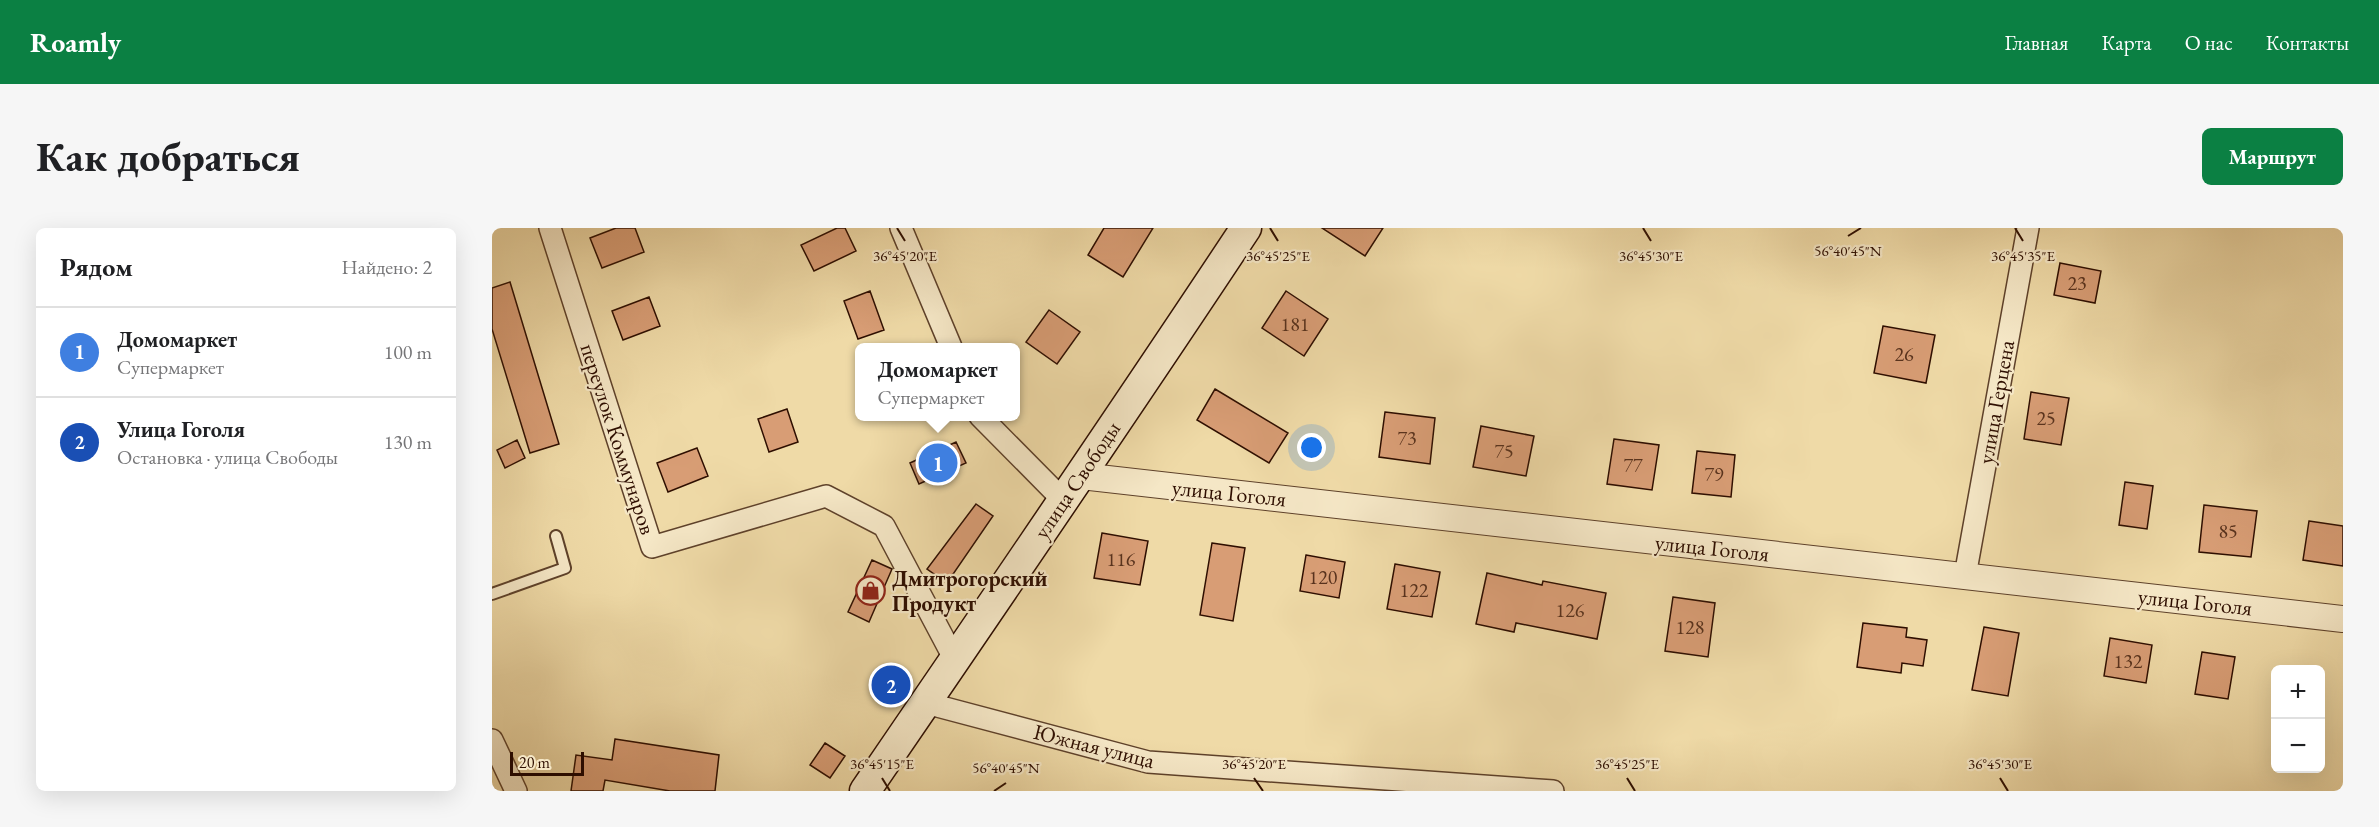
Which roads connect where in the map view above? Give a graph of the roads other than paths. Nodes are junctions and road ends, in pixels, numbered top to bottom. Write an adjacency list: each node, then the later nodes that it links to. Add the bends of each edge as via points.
1 (550, 228): 13 (street, переулок Коммунаров, via 652,547 826,496 884,526)
2 (901, 228): 5 (street)
3 (1246, 228): 7 (main road, улица Свободы)
4 (2028, 228): 10 (street, улица Герцена)
5 (949, 343)
6 (984, 421): 8 (street)
7 (1081, 476): 8 (main road, улица Свободы); 10 (street, улица Гоголя)
8 (1064, 501): 13 (main road, улица Свободы)
9 (556, 536): 11 (lane, via 565,568)
10 (1965, 576): 12 (street, улица Гоголя)
11 (492, 594)
12 (2343, 619)
13 (955, 660): 14 (main road, улица Свободы)
14 (926, 703): 17 (main road, улица Свободы); 18 (street, Южная улица, via 1148,762)
15 (492, 740): 16 (street)
16 (516, 791)
17 (865, 791)
18 (1553, 791)

